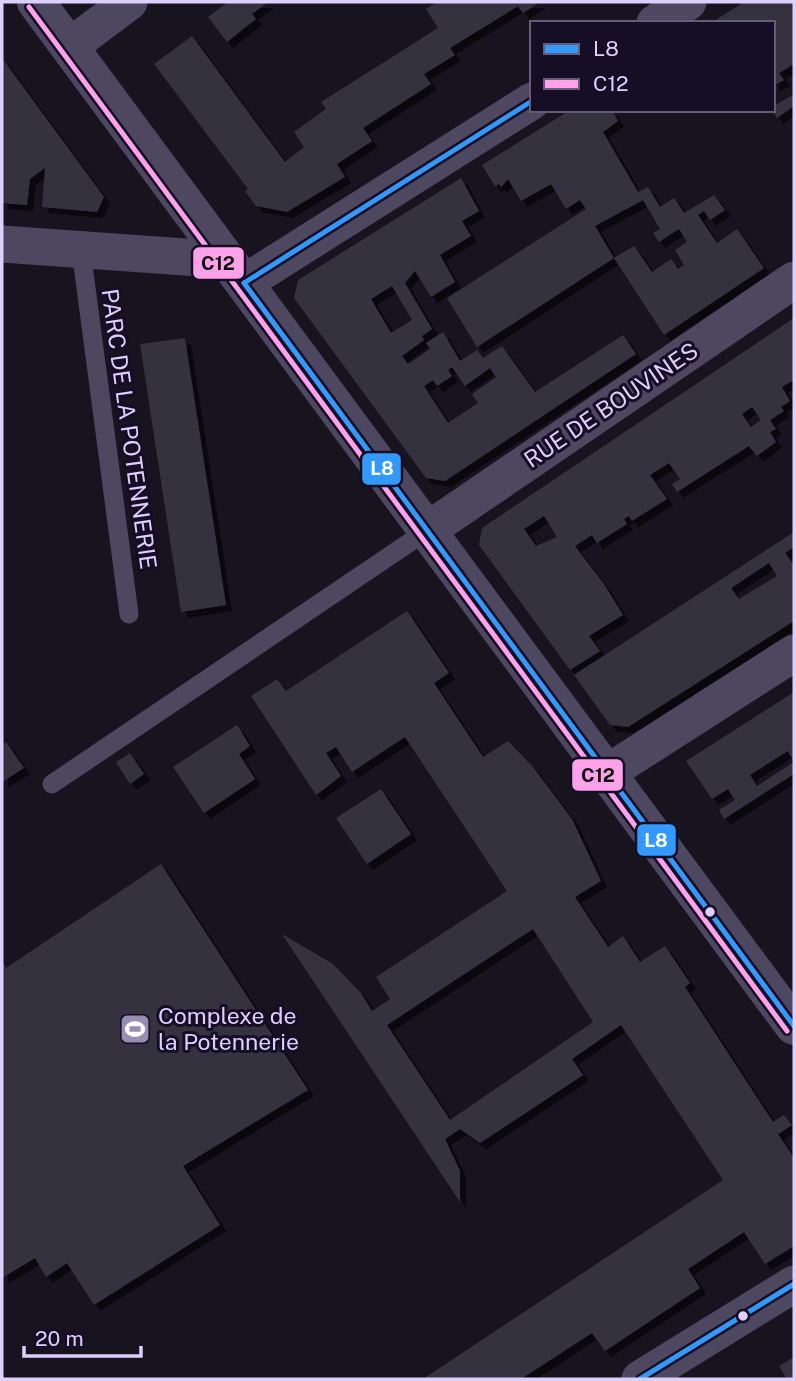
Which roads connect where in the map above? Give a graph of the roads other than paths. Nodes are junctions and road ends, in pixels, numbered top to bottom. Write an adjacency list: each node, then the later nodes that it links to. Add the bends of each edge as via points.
1 (36, 2): 5 (street)
2 (130, 2): 5 (street)
3 (688, 2): 4 (street)
4 (658, 21)
5 (69, 47): 9 (street)
6 (530, 102): 9 (street)
7 (2, 244): 8 (street)
8 (81, 250): 9 (street); 12 (lane, PARC DE LA POTENNERIE)
9 (236, 272): 11 (street)
10 (794, 280): 11 (street, RUE DE BOUVINES)
11 (428, 530): 14 (street); 15 (lane)
12 (129, 614)
13 (794, 653): 14 (street)
14 (607, 773): 16 (street)
15 (52, 784)
16 (794, 1026)
17 (794, 1284): 18 (street)
18 (640, 1379)

